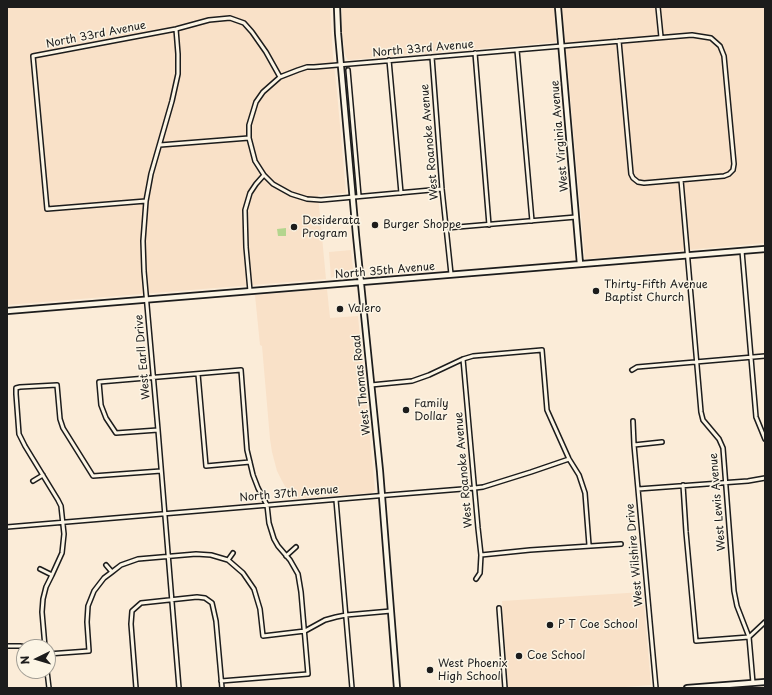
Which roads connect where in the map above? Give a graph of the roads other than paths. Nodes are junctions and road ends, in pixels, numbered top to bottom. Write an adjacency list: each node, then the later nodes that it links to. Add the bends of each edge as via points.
1 (337, 7): 12 (main road, West Thomas Road)
2 (558, 7): 7 (main road, West Virginia Avenue)
3 (658, 7): 5 (street)
4 (176, 29): 14 (street, North 33rd Avenue, via 209,20 230,18 244,23 266,52); 18 (street, West Earll Drive, via 178,74); 25 (street, North 33rd Avenue, via 33,56 47,209)
5 (661, 37): 6 (street, North 33rd Avenue); 20 (street, North 33rd Avenue, via 692,35 711,38 720,46 724,56 733,170 724,176)
6 (619, 41): 7 (street, North 33rd Avenue); 20 (street, via 632,178 641,183)
7 (562, 46): 8 (street, North 33rd Avenue); 26 (main road, West Virginia Avenue)
8 (517, 50): 9 (street, North 33rd Avenue); 27 (street)
9 (475, 53): 10 (street, North 33rd Avenue); 28 (street)
10 (432, 57): 11 (street, North 33rd Avenue); 21 (street, West Roanoke Avenue)
11 (389, 60): 12 (street, North 33rd Avenue); 22 (street)
12 (340, 65): 14 (street, North 33rd Avenue, via 307,67); 15 (main road, West Thomas Road)
13 (348, 70): 16 (street)
14 (280, 77): 17 (street, via 256,102 249,125)
15 (342, 80): 16 (street); 23 (main road, West Thomas Road)
16 (349, 80): 24 (street)
17 (249, 138): 18 (street); 19 (street, via 254,161)
18 (160, 145): 25 (street, West Earll Drive)
19 (264, 175): 23 (street, via 288,193 307,199); 36 (street, via 250,193 245,210)
20 (681, 180): 32 (street, West Lewis Avenue)
21 (442, 189): 22 (street); 29 (street, West Roanoke Avenue)
22 (401, 193): 24 (street)
23 (353, 196): 24 (street); 35 (main road, West Thomas Road)
24 (359, 196)
25 (146, 201): 37 (street, West Earll Drive, via 143,241)
26 (576, 217): 27 (street); 33 (main road, West Virginia Avenue)
27 (532, 221): 28 (street)
28 (489, 225): 29 (street)
29 (446, 228): 34 (street, West Roanoke Avenue)
30 (765, 249): 31 (main road, North 35th Avenue)
31 (742, 250): 32 (main road, North 35th Avenue); 40 (street)
32 (688, 255): 33 (main road, North 35th Avenue); 42 (street, West Lewis Avenue)
33 (580, 264): 34 (main road, North 35th Avenue)
34 (451, 274): 35 (main road, North 35th Avenue)
35 (361, 282): 36 (main road, North 35th Avenue); 46 (main road, West Thomas Road)
36 (250, 291): 37 (main road, North 35th Avenue)
37 (147, 300): 38 (main road, North 35th Avenue); 45 (street, West Earll Drive)
38 (7, 311)
39 (765, 356): 40 (street)
40 (751, 358): 42 (street); 49 (street, via 756,416)
41 (463, 359): 46 (street, via 412,381); 52 (street, via 542,350 547,410); 60 (street, West Roanoke Avenue)
42 (696, 362): 43 (street, via 637,367); 58 (street, West Lewis Avenue, via 701,412 703,420 723,448)
43 (632, 370)
44 (198, 374): 45 (street); 53 (street, via 241,370); 53 (street, via 206,466)
45 (153, 378): 48 (street, West Earll Drive); 48 (street, via 99,382 101,405 116,433)
46 (371, 385): 62 (main road, West Thomas Road)
47 (633, 421): 51 (street, West Wilshire Drive)
48 (158, 430): 54 (street, West Earll Drive)
49 (765, 439)
50 (662, 442): 51 (street)
51 (634, 445): 61 (street, West Wilshire Drive)
52 (569, 459): 60 (street, North 37th Avenue); 69 (street, via 579,475 585,493)
53 (250, 462): 64 (street, via 258,488)
54 (161, 471): 55 (street, via 93,476 63,428 57,385 16,388 19,434); 65 (street, West Earll Drive)
55 (43, 475): 57 (street); 66 (street, via 61,506)
56 (765, 478): 58 (street)
57 (33, 481)
58 (726, 482): 59 (street); 87 (street, West Lewis Avenue, via 734,591)
59 (682, 485): 61 (street); 87 (street, via 696,641)
60 (475, 488): 62 (street, North 37th Avenue); 72 (street, West Roanoke Avenue)
61 (638, 489): 101 (street, West Wilshire Drive)
62 (382, 495): 63 (street, North 37th Avenue); 83 (main road, West Thomas Road)
63 (336, 500): 64 (street, North 37th Avenue); 84 (street)
64 (267, 505): 65 (street, North 37th Avenue); 74 (street, via 274,539)
65 (164, 513): 66 (street, North 37th Avenue); 73 (street, West Earll Drive)
66 (63, 522): 67 (street, North 37th Avenue); 79 (street, via 62,553)
67 (7, 527)
68 (621, 544): 69 (street)
69 (589, 545): 72 (street)
70 (296, 547): 74 (street)
71 (233, 553): 75 (street)
72 (481, 555): 80 (street, West Roanoke Avenue, via 480,573)
73 (168, 556): 75 (street, via 211,555); 78 (street, via 138,559 121,565); 81 (street, West Earll Drive)
74 (286, 556): 86 (street, via 298,574)
75 (228, 560): 86 (street, via 243,573 254,589 260,609 263,636)
76 (106, 565): 78 (street)
77 (40, 569): 79 (street)
78 (112, 572): 89 (street, via 94,591 88,606 89,651)
79 (52, 575): 88 (street, via 43,599)
80 (476, 579)
81 (172, 600): 90 (street, via 197,597 205,598 212,603); 95 (street, via 141,603 132,611); 96 (street, West Earll Drive)
82 (498, 608): 100 (street)
83 (391, 611): 84 (street); 99 (main road, West Thomas Road)
84 (346, 615): 86 (street, via 325,620); 98 (street)
85 (765, 622): 87 (street)
86 (305, 631): 90 (street, via 308,674)
87 (749, 637): 92 (street, West Lewis Avenue)
88 (44, 639)
89 (56, 653)
90 (221, 681): 97 (street)
91 (765, 682): 92 (main road)
92 (753, 683): 93 (main road)
93 (741, 686): 94 (main road)
94 (699, 687): 102 (main road)
95 (136, 688)
96 (179, 688)
97 (222, 688)
98 (352, 688)
99 (397, 688)
100 (505, 688)
101 (656, 688)
102 (687, 688)

